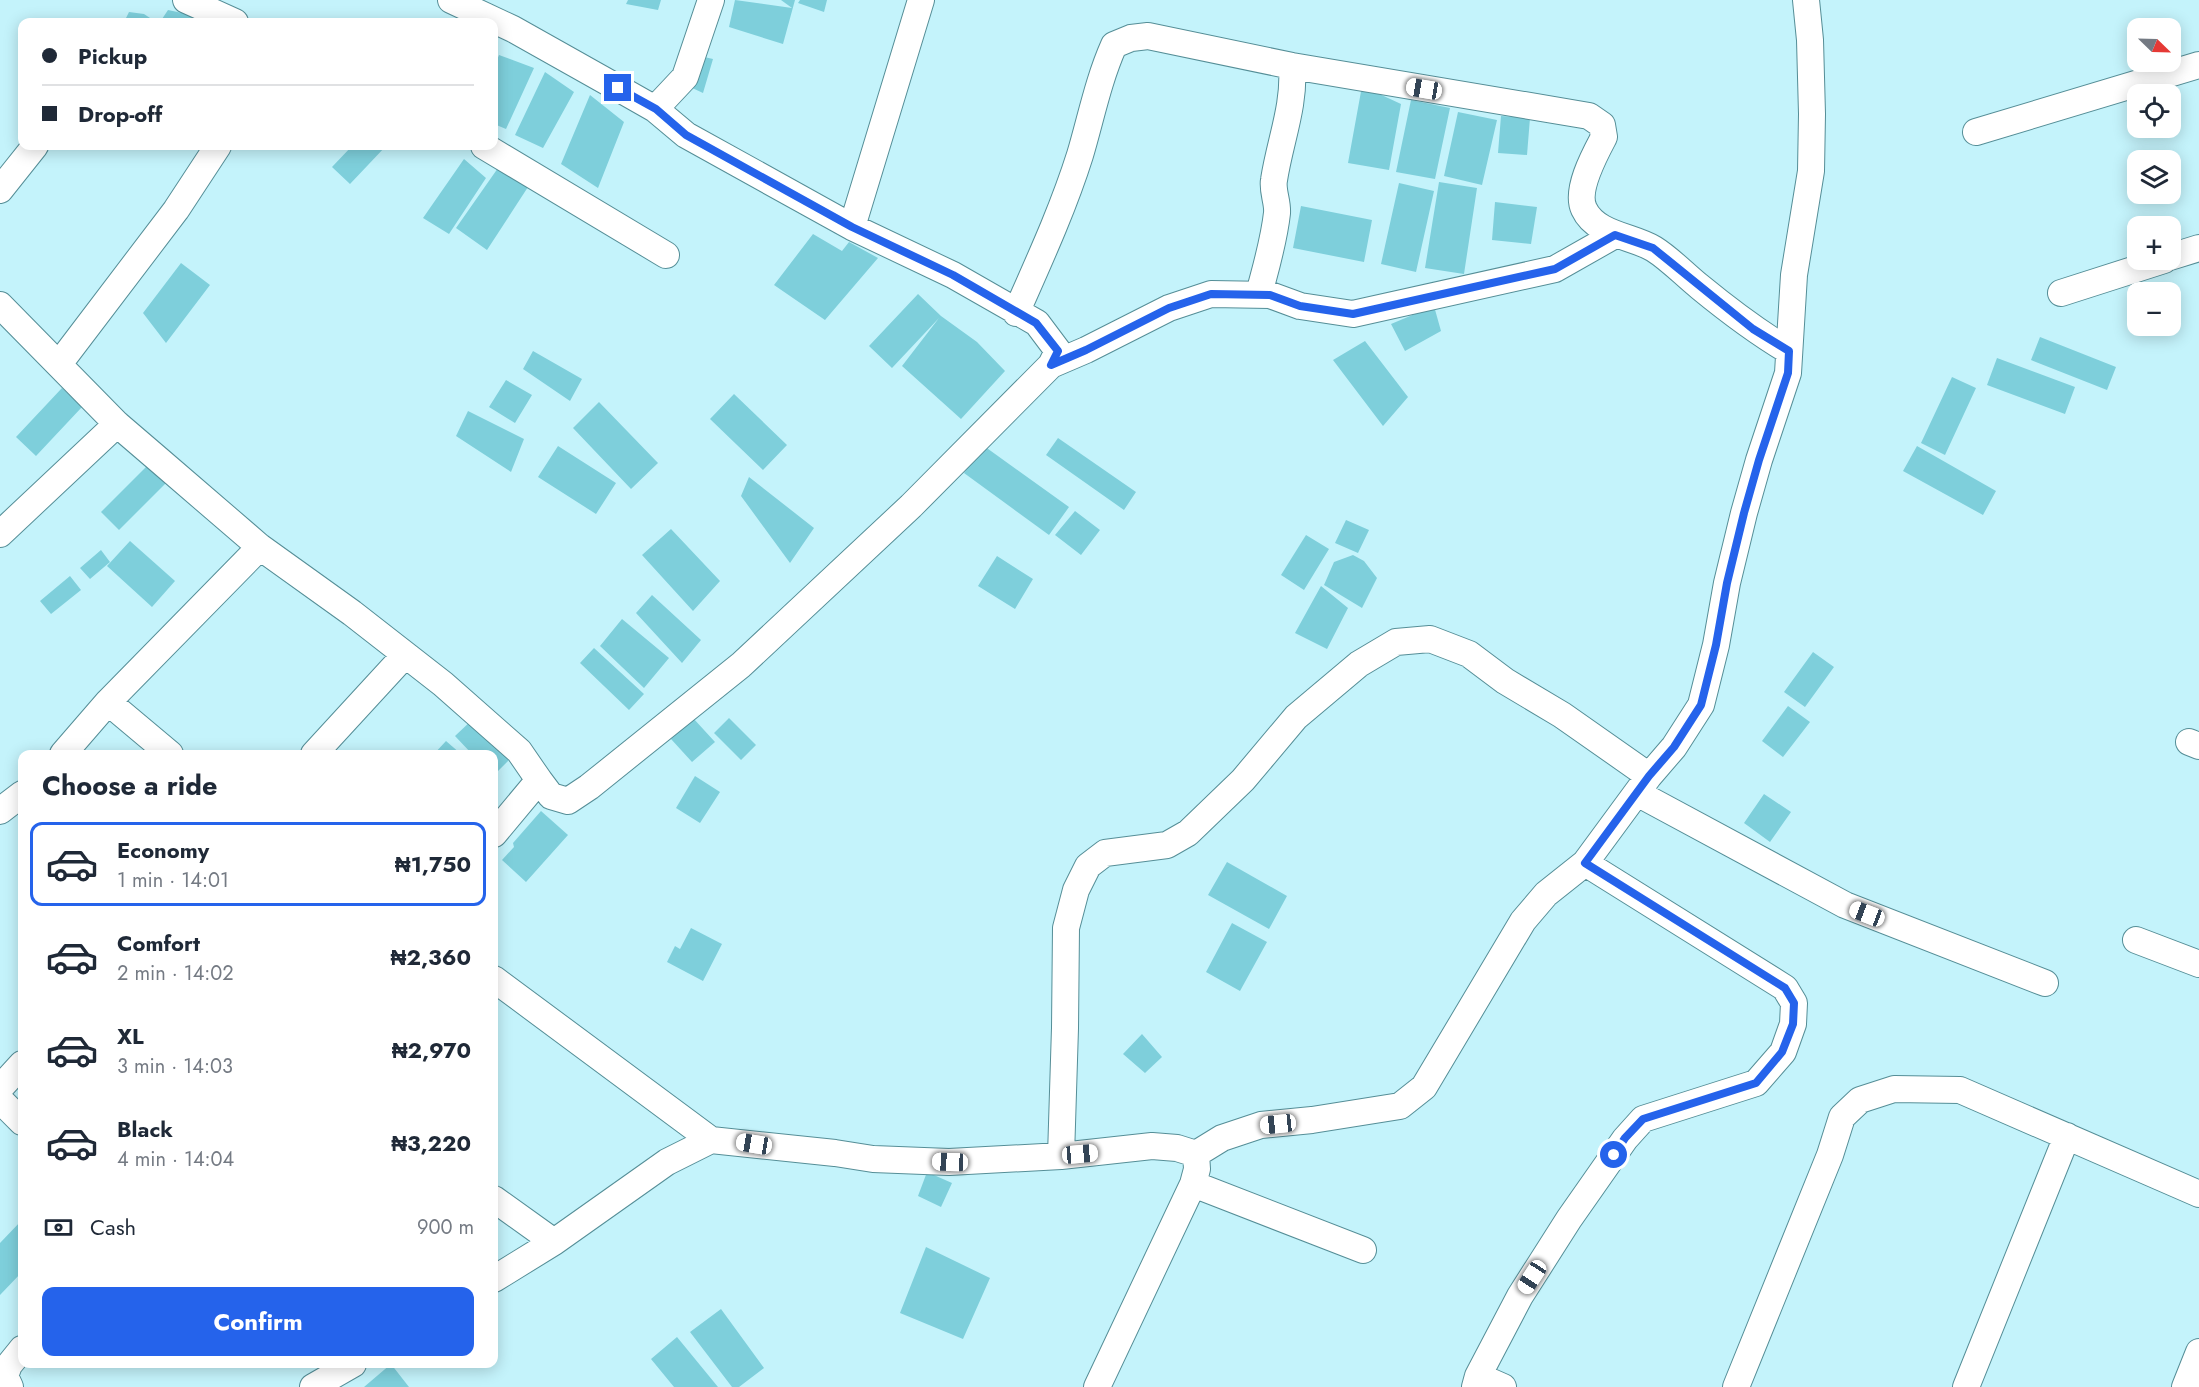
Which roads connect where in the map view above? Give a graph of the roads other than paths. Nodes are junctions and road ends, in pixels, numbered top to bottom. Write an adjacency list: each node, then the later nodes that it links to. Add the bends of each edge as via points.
1 (186, 0): 6 (street)
2 (452, 0): 7 (street)
3 (711, 0): 11 (street, via 685,77)
4 (921, 0): 17 (street)
5 (1806, 0): 27 (street, via 1811,171 1794,275)
6 (227, 18)
7 (490, 18)
8 (498, 22): 11 (street)
9 (2199, 65): 12 (street)
10 (1292, 66): 18 (street, via 1589,116 1602,124 1604,137 1581,192 1583,208 1589,218); 24 (street, via 1294,87 1273,183 1275,229); 26 (street, via 1148,36 1114,45 1050,237)
11 (656, 109): 17 (street, via 686,135)
12 (1976, 132)
13 (32, 150): 16 (street)
14 (215, 150): 28 (street, via 176,210)
15 (491, 150): 21 (street)
16 (0, 190)
17 (852, 227): 26 (street, via 953,275)
18 (1615, 235): 24 (street, via 1555,269 1353,314 1300,306); 27 (street, via 1653,248 1753,329)
19 (2199, 248): 20 (street)
20 (2181, 254)
21 (666, 255)
22 (2133, 270): 23 (street)
23 (2061, 293)
24 (1258, 294): 29 (street, via 1211,294 1180,304)
25 (0, 305): 28 (street)
26 (1016, 313): 29 (street, via 1036,323 1051,340 1058,351)
27 (1789, 351): 39 (street, via 1788,373 1744,513 1701,705)
28 (59, 364): 30 (street)
29 (1051, 365): 38 (street, via 911,506 741,665 568,801 551,796)
30 (117, 424): 31 (street); 32 (street)
31 (0, 534)
32 (260, 547): 33 (street); 34 (street)
33 (405, 655): 37 (street); 38 (street, via 519,751)
34 (108, 702): 35 (street); 36 (street)
35 (66, 750)
36 (165, 750)
37 (318, 750)
38 (539, 780): 42 (street)
39 (1643, 785): 43 (street); 47 (street, via 1845,905); 55 (street, via 1562,715 1469,654 1430,639 1396,642 1359,664 1296,717 1243,780 1188,833 1167,845 1105,853 1088,866 1076,890 1066,928)
40 (18, 797): 41 (street)
41 (0, 811)
42 (498, 829)
43 (1585, 863): 54 (street, via 1546,894 1523,921 1424,1087 1400,1107 1261,1125 1222,1138); 65 (street, via 1785,988 1794,1003 1793,1024 1782,1052 1756,1083 1643,1119 1625,1138 1520,1296)
44 (2136, 940): 45 (street)
45 (2199, 964)
46 (498, 983): 53 (street)
47 (2045, 983)
48 (18, 1068): 49 (street)
49 (0, 1088)
50 (0, 1100): 51 (street)
51 (18, 1118)
52 (2067, 1136): 57 (street); 70 (street, via 1960,1090 1894,1089 1860,1100 1842,1117); 71 (street)
53 (711, 1140): 55 (street, via 873,1159 950,1162); 59 (street, via 667,1162)
54 (1196, 1155): 55 (street, via 1177,1148 1152,1146); 56 (street)
55 (1061, 1156)
56 (1193, 1184): 60 (street); 68 (street)
57 (2199, 1194)
58 (498, 1202): 59 (street)
59 (554, 1242): 61 (street)
60 (1363, 1250)
61 (498, 1277)
62 (2199, 1352): 72 (street)
63 (18, 1354): 66 (street, via 5,1376)
64 (346, 1368): 67 (street)
65 (1476, 1381): 69 (street)
66 (10, 1387)
67 (314, 1387)
68 (1097, 1387)
69 (1503, 1387)
70 (1736, 1387)
71 (1966, 1387)
72 (2185, 1387)

